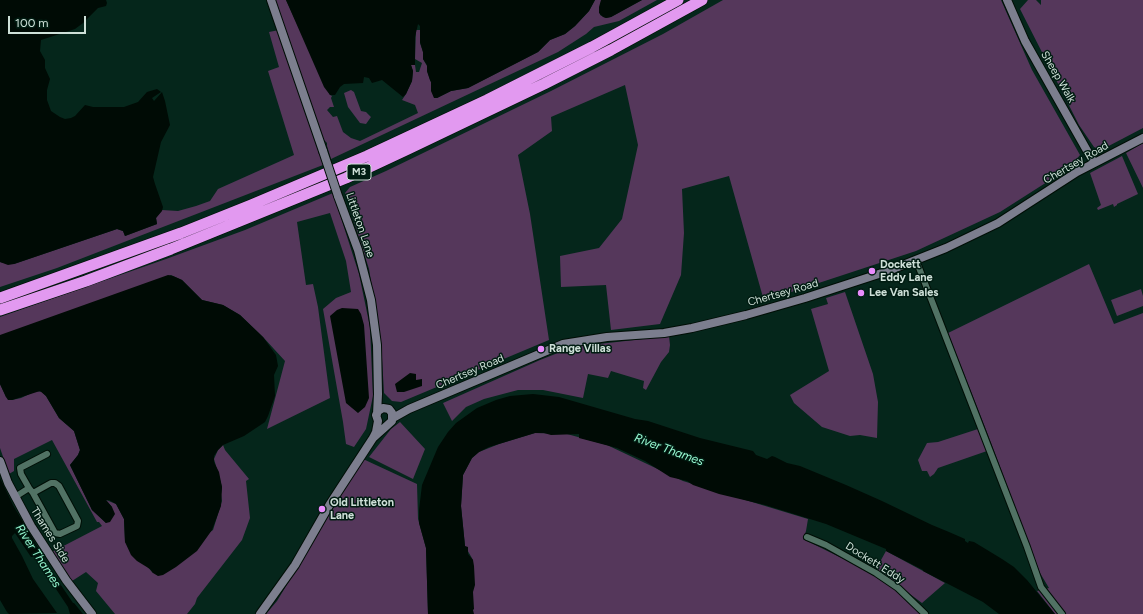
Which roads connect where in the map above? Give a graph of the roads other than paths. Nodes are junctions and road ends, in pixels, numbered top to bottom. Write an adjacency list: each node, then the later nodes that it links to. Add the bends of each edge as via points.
1 (271, 0): 10 (main road, Littleton Lane, bridge, via 358,250 370,300 376,345)
2 (678, 0): 8 (highway, M3, via 487,100 360,158 181,233)
3 (702, 0): 9 (highway, M3, via 544,84 346,178 171,249)
4 (1007, 0): 6 (main road, Sheep Walk, via 1025,41)
5 (1143, 138): 6 (main road, Chertsey Road)
6 (1094, 163): 7 (main road, Chertsey Road, via 998,223)
7 (916, 260): 11 (main road, Chertsey Road, via 849,284 718,322 672,332 586,339 563,344 409,409); 22 (street, via 1041,587)
8 (0, 298)
9 (0, 310)
10 (378, 394): 11 (main road); 12 (main road, Littleton Lane)
11 (389, 415): 12 (main road, via 380,409); 12 (main road, via 381,424); 13 (main road)
12 (377, 417): 13 (main road, Littleton Lane)
13 (373, 438): 20 (main road, via 295,564)
14 (47, 454): 16 (street, via 20,468 20,474)
15 (0, 461): 17 (main road, Thames Side)
16 (31, 491): 16 (street, via 55,533 60,534 77,526 78,521 59,486 51,483); 17 (street)
17 (15, 497): 19 (main road, Thames Side, via 44,547)
18 (807, 537): 21 (street, Dockett Eddy, via 876,573 898,588)
19 (92, 614)
20 (260, 614)
21 (926, 614)
22 (1062, 614)

